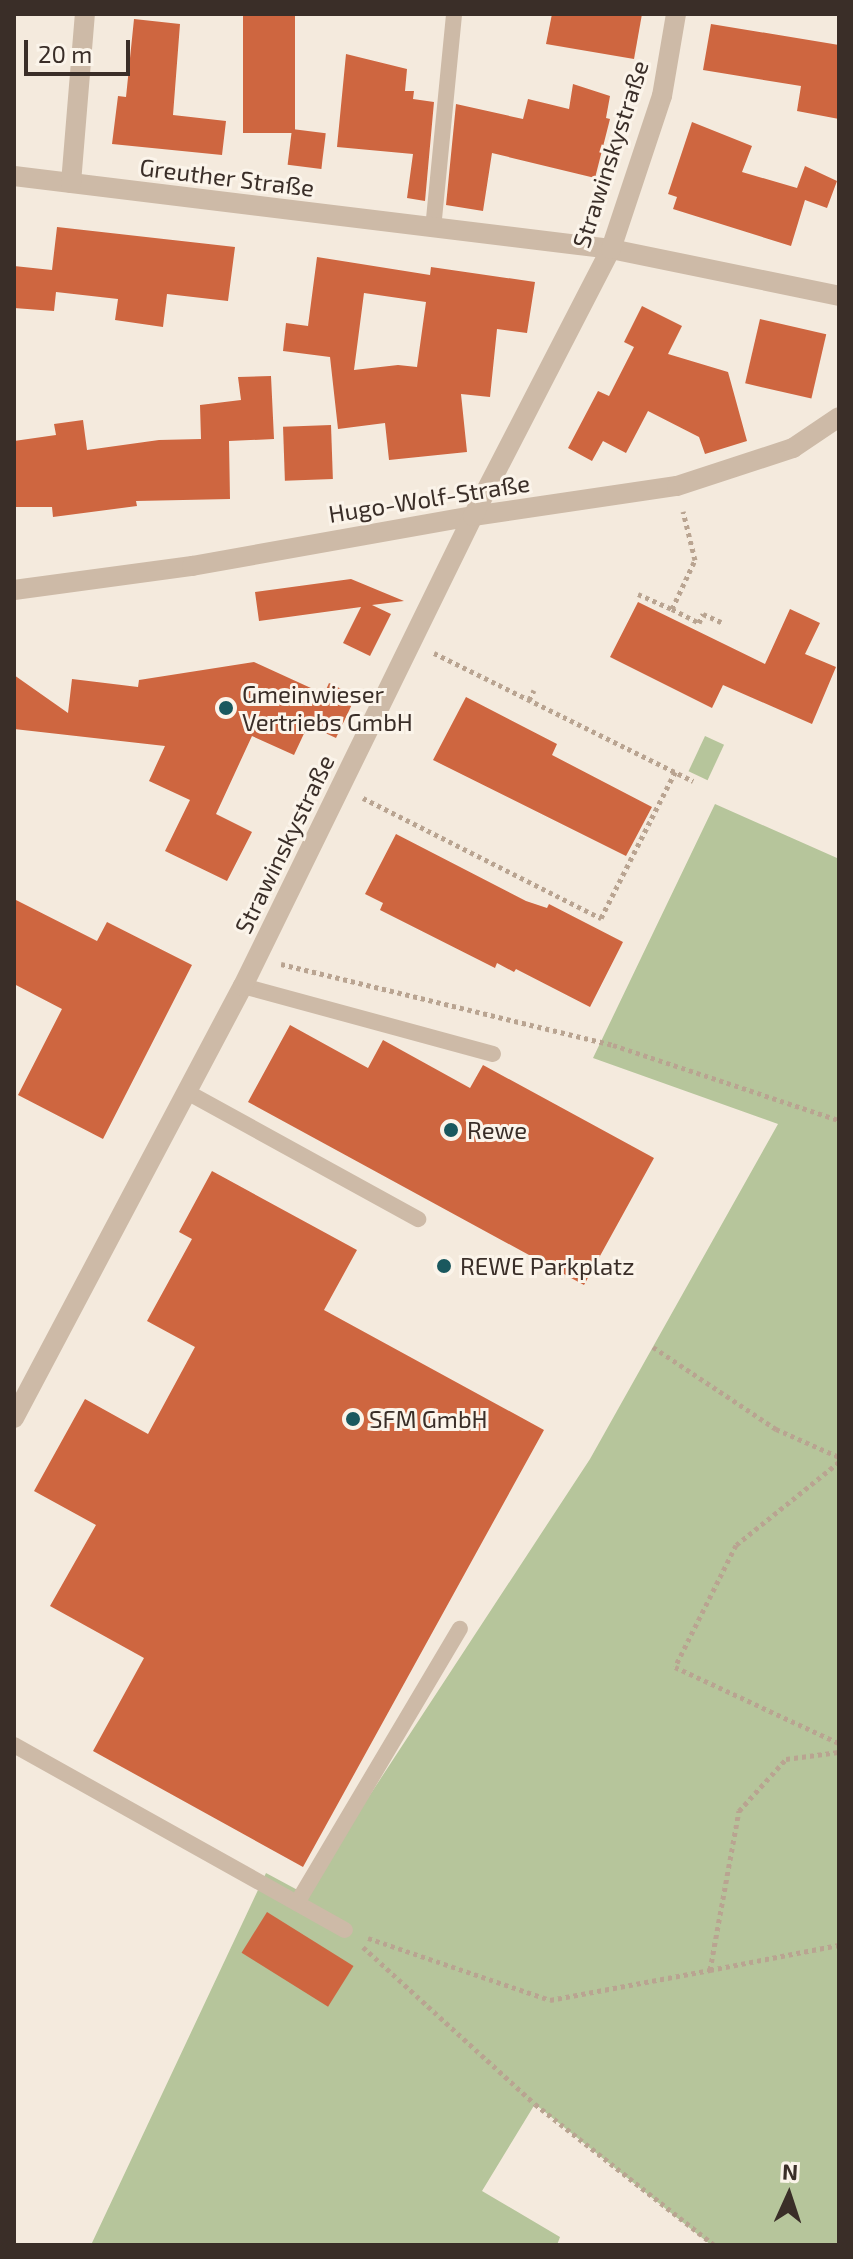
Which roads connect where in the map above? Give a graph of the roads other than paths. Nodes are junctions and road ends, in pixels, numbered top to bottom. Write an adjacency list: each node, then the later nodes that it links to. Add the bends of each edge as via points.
1 (85, 14): 5 (street)
2 (454, 14): 6 (lane)
3 (676, 14): 7 (street, Strawinskystraße, via 662,96)
4 (14, 176): 5 (street, Greuther Straße)
5 (71, 183): 6 (street, Greuther Straße)
6 (433, 229): 7 (street, Greuther Straße)
7 (611, 249): 8 (street, Greuther Straße); 10 (street, Strawinskystraße)
8 (839, 296)
9 (839, 417): 10 (street, Hugo-Wolf-Straße, via 793,448 677,486)
10 (473, 516): 11 (street, Hugo-Wolf-Straße, via 192,566); 12 (street, Strawinskystraße)
11 (14, 590)
12 (243, 986): 13 (lane); 14 (street, Strawinskystraße)
13 (493, 1054)
14 (187, 1092): 15 (lane); 16 (street, Strawinskystraße)
15 (418, 1219)
16 (14, 1418)
17 (460, 1629): 19 (lane)
18 (14, 1745): 19 (lane)
19 (297, 1903): 20 (lane)
20 (345, 1930)

